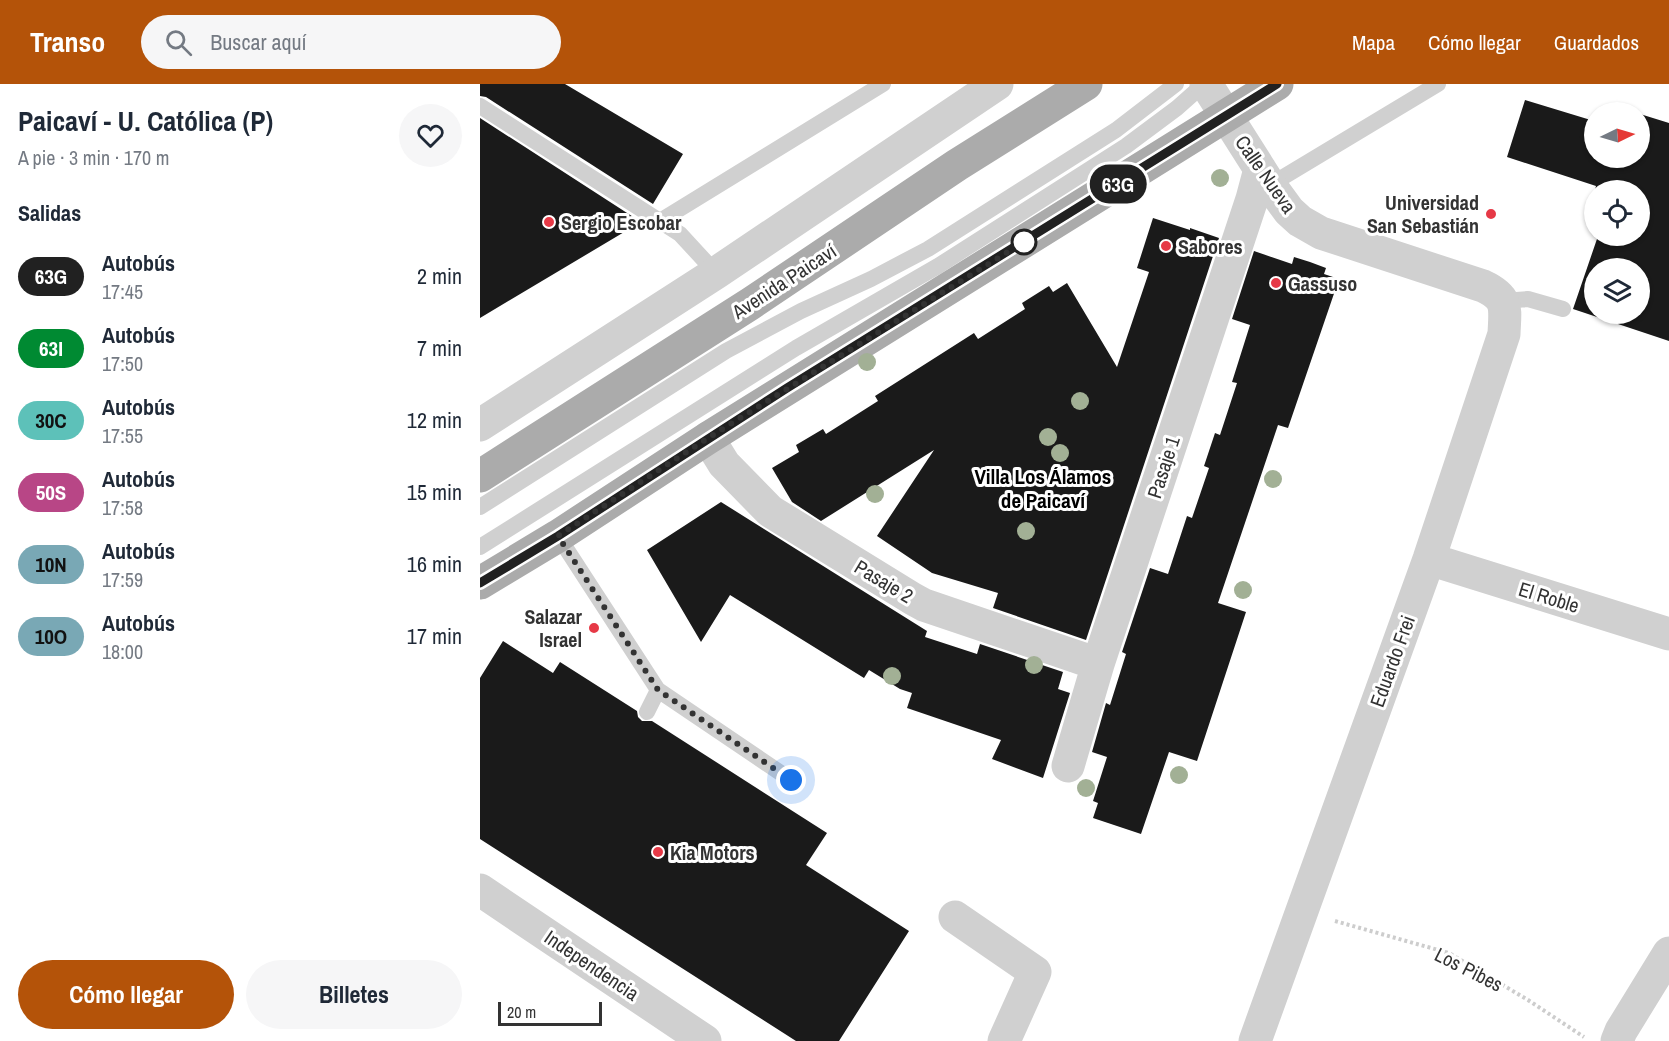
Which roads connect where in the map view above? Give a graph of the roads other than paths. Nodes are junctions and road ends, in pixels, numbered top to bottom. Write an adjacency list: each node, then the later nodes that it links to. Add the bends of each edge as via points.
1 (883, 84): 11 (lane)
2 (997, 84): 12 (street)
3 (1086, 84): 17 (main road, Avenida Paicaví)
4 (1176, 84): 18 (lane, via 1116,130 928,249 726,351)
5 (1205, 84): 9 (street, Calle Nueva); 20 (lane, via 1126,146)
6 (1277, 84): 9 (main road)
7 (1437, 84): 10 (lane)
8 (480, 106): 11 (lane)
9 (1226, 116): 10 (street, Calle Nueva); 16 (main road)
10 (1265, 177): 13 (street, Calle Nueva, via 1300,221 1321,233); 24 (street, Pasaje 1, via 1252,199)
11 (660, 220): 12 (lane, via 680,234)
12 (716, 273): 15 (street)
13 (1493, 293): 14 (lane); 21 (street, Eduardo Frei, via 1505,315 1504,334)
14 (1563, 309)
15 (480, 425)
16 (708, 438): 19 (main road); 24 (street, Pasaje 2, via 724,464 770,511 913,599)
17 (480, 476)
18 (480, 507)
19 (558, 536): 22 (main road); 25 (lane)
20 (480, 547)
21 (1429, 559): 23 (street, El Roble); 34 (street, Eduardo Frei)
22 (480, 583)
23 (1669, 634)
24 (1098, 664): 27 (street, Pasaje 1)
25 (658, 690): 26 (lane); 28 (lane)
26 (647, 712)
27 (1068, 766)
28 (791, 780)
29 (480, 890): 32 (street, Independencia)
30 (955, 917): 33 (street, via 1035,972)
31 (1669, 953): 35 (street)
32 (705, 1041)
33 (1004, 1041)
34 (1255, 1041)
35 (1617, 1041)

